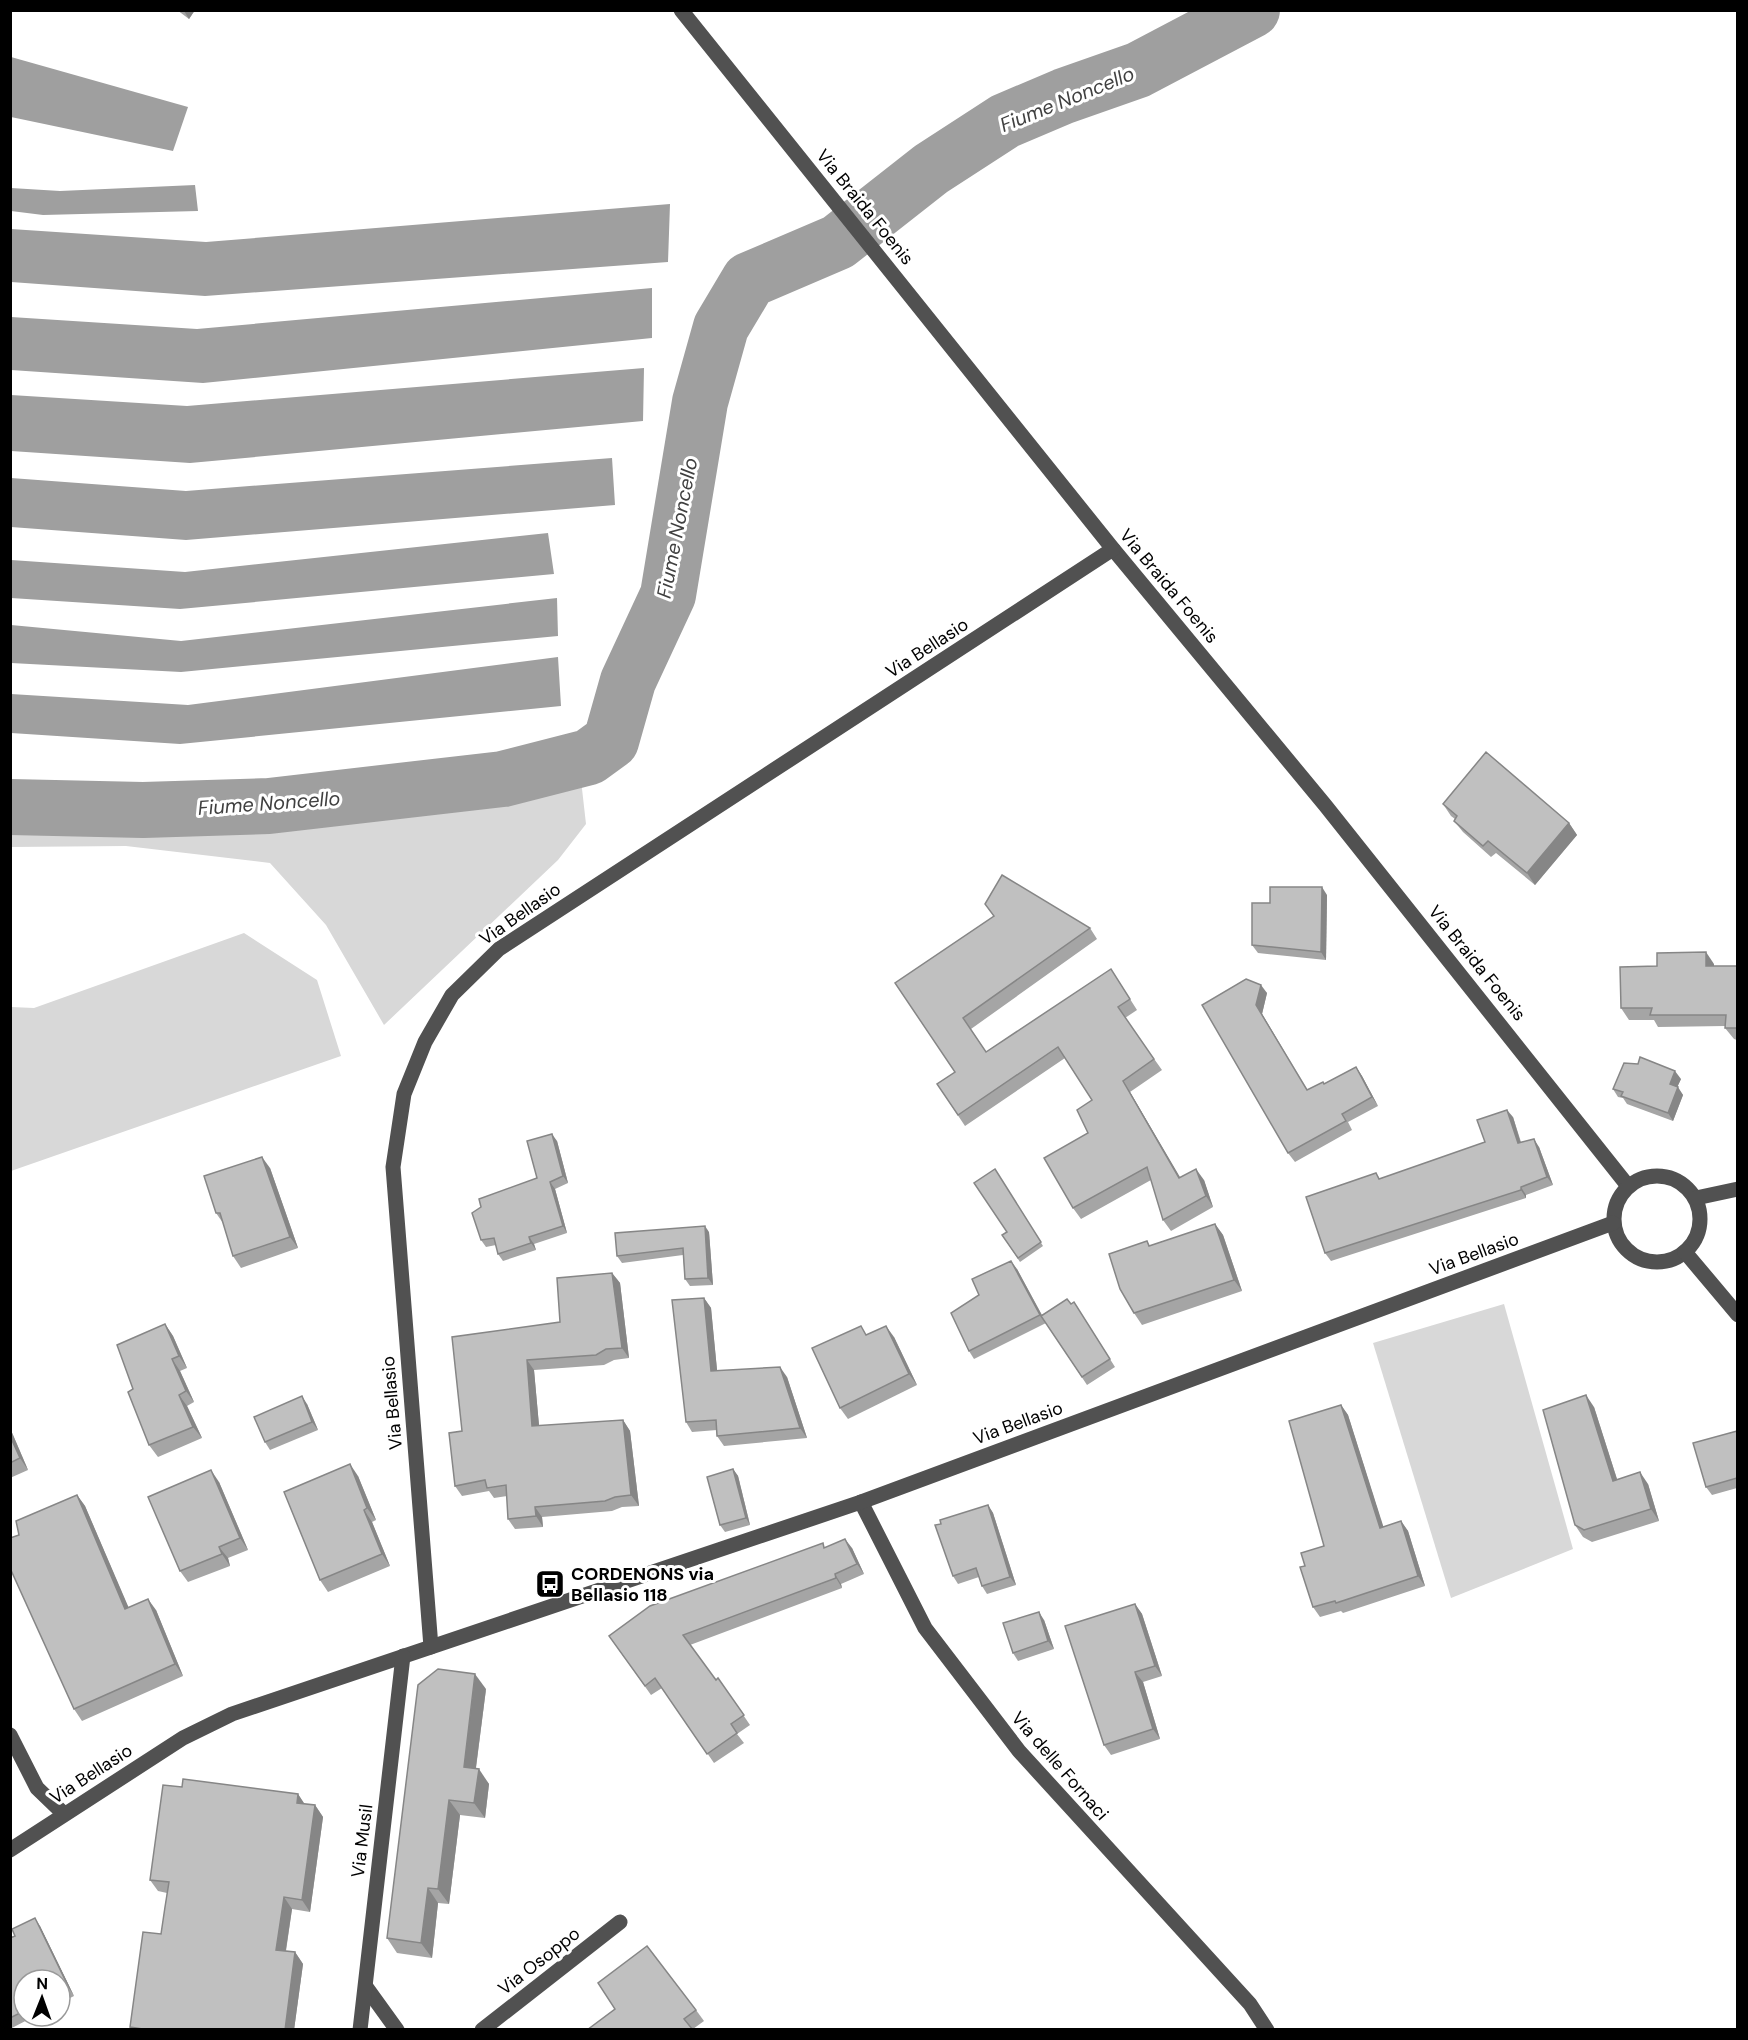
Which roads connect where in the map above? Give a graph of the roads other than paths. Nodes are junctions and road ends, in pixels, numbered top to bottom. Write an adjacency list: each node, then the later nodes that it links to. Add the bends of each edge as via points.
1 (681, 10): 2 (street, Via Braida Foenis)
2 (1113, 549): 3 (street, Via Braida Foenis, via 1325,805); 10 (street, Via Bellasio, via 499,949 452,995 425,1042 404,1094 393,1167)
3 (1628, 1186): 5 (street, via 1658,1175 1677,1180); 6 (street, via 1614,1209)
4 (1737, 1189): 5 (street)
5 (1696, 1198): 7 (street, via 1700,1224 1695,1240)
6 (1613, 1223): 7 (street, via 1622,1246 1639,1259 1656,1263); 9 (street, Via Bellasio)
7 (1685, 1252): 8 (street)
8 (1737, 1315)
9 (861, 1502): 10 (street, Via Bellasio); 20 (street, Via delle Fornaci, via 925,1628 1018,1751 1250,2004)
10 (432, 1647): 11 (street, Via Bellasio)
11 (403, 1656): 13 (street, Via Bellasio, via 232,1714 183,1738); 16 (street, Via Musil)
12 (10, 1735): 13 (street, via 37,1788)
13 (64, 1814): 14 (street, Via Bellasio)
14 (10, 1850)
15 (620, 1922): 19 (street, Via Osoppo)
16 (366, 1988): 17 (street, Via Musil); 18 (street)
17 (360, 2030)
18 (397, 2030)
19 (482, 2030)
20 (1267, 2030)

